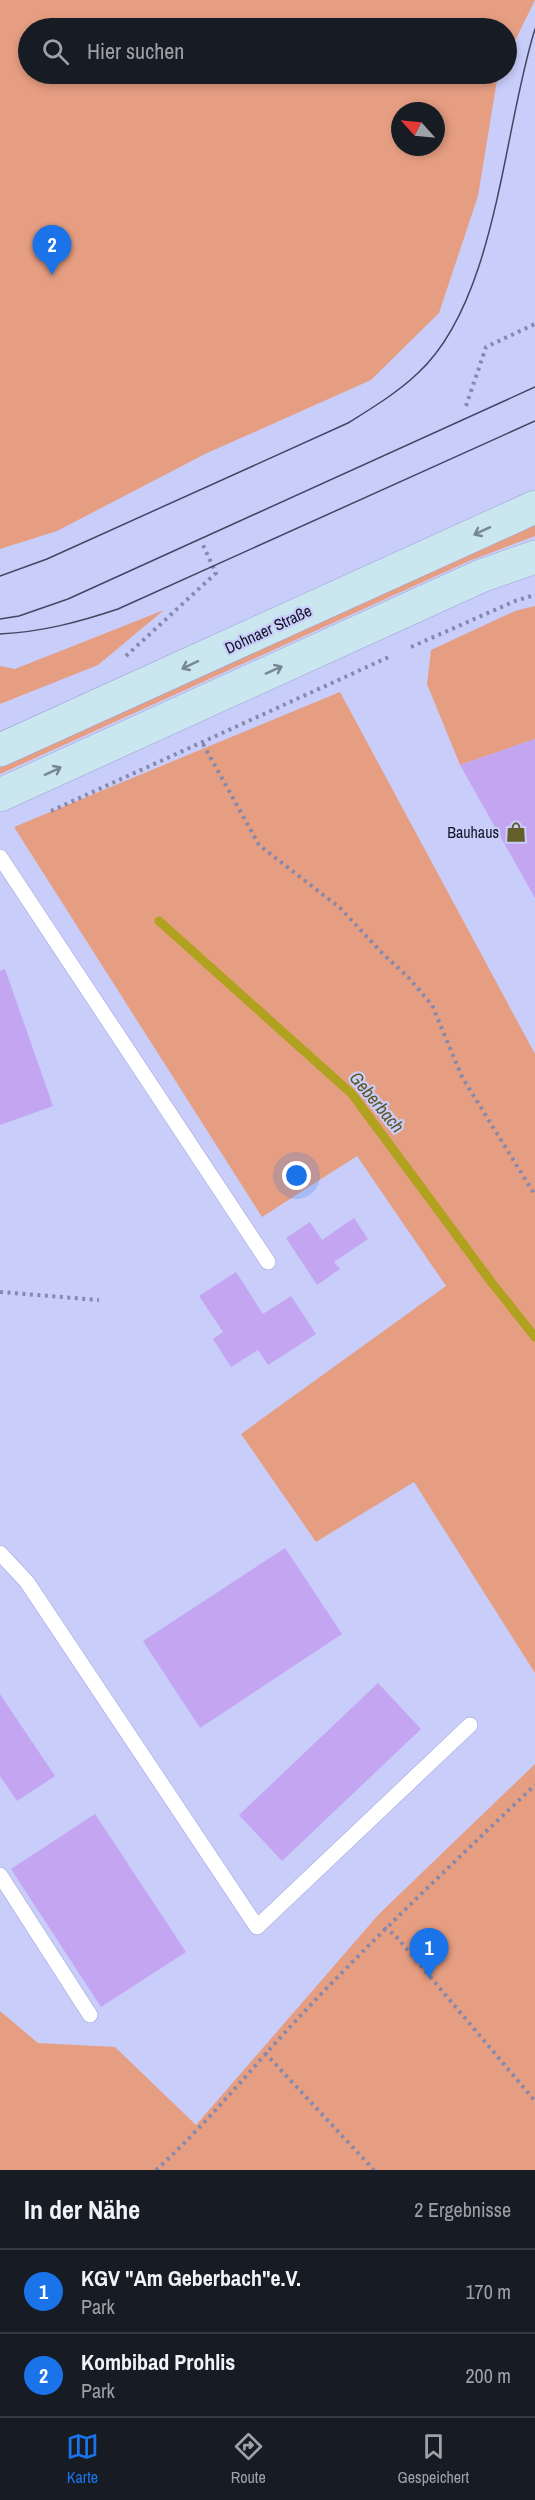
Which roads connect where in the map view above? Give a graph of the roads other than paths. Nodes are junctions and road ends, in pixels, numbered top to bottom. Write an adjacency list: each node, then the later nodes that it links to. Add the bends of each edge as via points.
1 (535, 507): 3 (main road, Dohnaer Straße, one-way to 3)
2 (535, 557): 4 (main road, one-way to 2, via 471,581)
3 (0, 750)
4 (0, 795)
5 (0, 857): 6 (lane)
6 (268, 1262)
7 (0, 1552): 8 (lane, via 27,1582 257,1927)
8 (470, 1725)
9 (0, 1875): 10 (lane)
10 (90, 2015)

